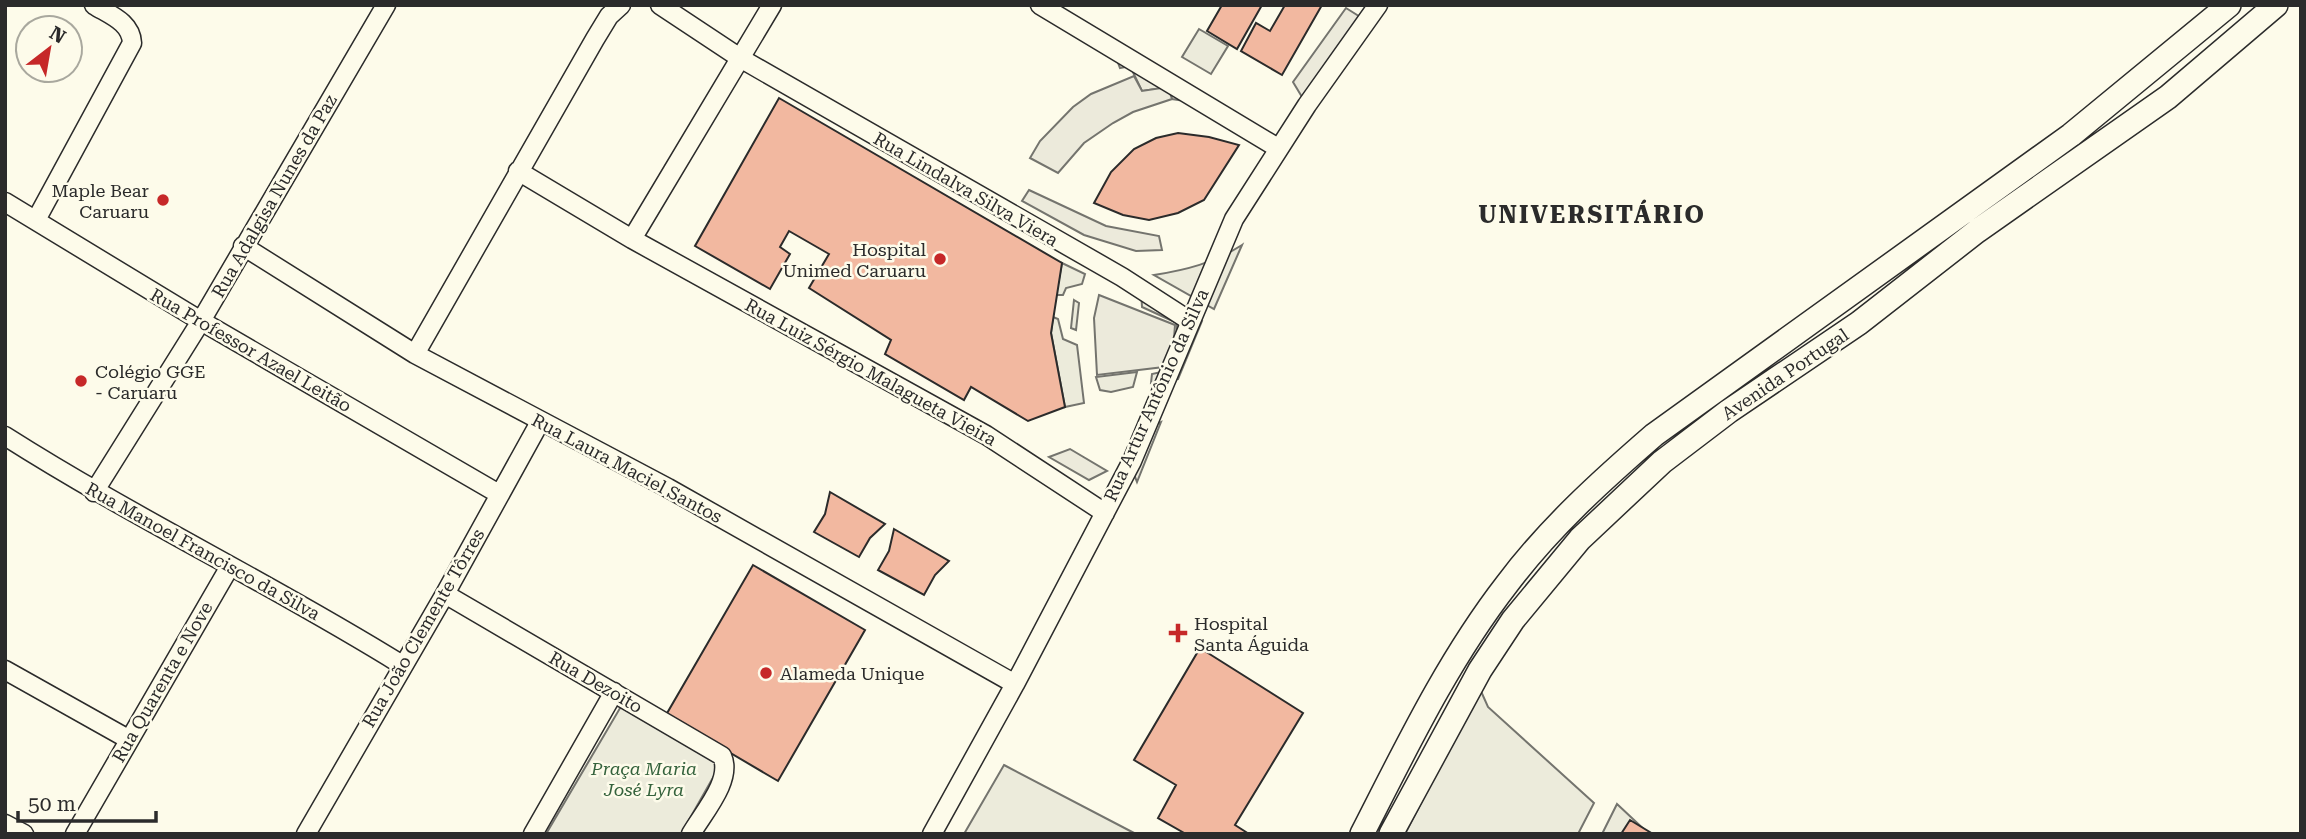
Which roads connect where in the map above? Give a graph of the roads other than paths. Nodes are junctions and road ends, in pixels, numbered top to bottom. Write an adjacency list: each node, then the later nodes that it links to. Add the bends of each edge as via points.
1 (94, 5): 14 (street, via 124,24 132,43)
2 (386, 5): 16 (street, Rua Adalgisa Nunes da Paz)
3 (621, 5): 12 (street, via 609,16)
4 (660, 5): 10 (street, Rua Lindalva Silva Viera)
5 (772, 5): 10 (street)
6 (1040, 5): 11 (street)
7 (1378, 5): 11 (street, Rua Artur Antônio da Silva)
8 (2230, 5): 25 (street, Avenida Portugal, via 2071,135 1654,435)
9 (2276, 5): 27 (street, Avenida Portugal, via 2168,97 1662,462)
10 (740, 58): 15 (street); 18 (street, Rua Lindalva Silva Viera, via 1122,277)
11 (1278, 148): 18 (street, Rua Artur Antônio da Silva, via 1234,219)
12 (518, 171): 15 (street, Rua Luiz Sérgio Malagueta Vieira); 19 (street)
13 (5, 202): 14 (street, Rua Professor Azael Leitão)
14 (36, 220): 17 (street, Rua Professor Azael Leitão)
15 (632, 239): 24 (street, Rua Luiz Sérgio Malagueta Vieira, via 986,435)
16 (243, 246): 17 (street, Rua Adalgisa Nunes da Paz); 19 (street, Rua Laura Maciel Santos)
17 (201, 321): 22 (street, Rua Adalgisa Nunes da Paz); 23 (street, Rua Professor Azael Leitão)
18 (1190, 321): 24 (street, Rua Artur Antônio da Silva, via 1132,461)
19 (415, 354): 20 (street, Rua Laura Maciel Santos)
20 (540, 422): 23 (street, Rua João Clemente Tôrres); 31 (street, Rua Laura Maciel Santos, via 668,488)
21 (5, 436): 22 (street, Rua Manoel Francisco da Silva)
22 (94, 492): 26 (street, Rua Manoel Francisco da Silva)
23 (499, 494): 28 (street, Rua João Clemente Tôrres)
24 (1105, 513): 31 (street, Rua Artur Antônio da Silva)
25 (1536, 549): 27 (street); 41 (street, Avenida Portugal, via 1506,584 1437,690)
26 (229, 568): 29 (street, Rua Manoel Francisco da Silva, via 334,622); 33 (street, Rua Quarenta e Nove)
27 (1555, 568): 42 (street, Avenida Portugal, via 1480,670)
28 (445, 594): 29 (street, Rua João Clemente Tôrres); 32 (street, Rua Dezoito)
29 (402, 665): 37 (street, Rua João Clemente Tôrres)
30 (5, 670): 33 (street)
31 (1015, 684): 40 (street, Rua Artur Antônio da Silva)
32 (614, 692): 38 (street); 39 (street, Rua Dezoito, via 722,756 726,765 722,782)
33 (128, 739): 36 (street, Rua Quarenta e Nove)
34 (5, 824): 35 (street)
35 (24, 834)
36 (75, 834)
37 (306, 834)
38 (533, 834)
39 (691, 834)
40 (932, 834)
41 (1362, 834)
42 (1391, 834)

